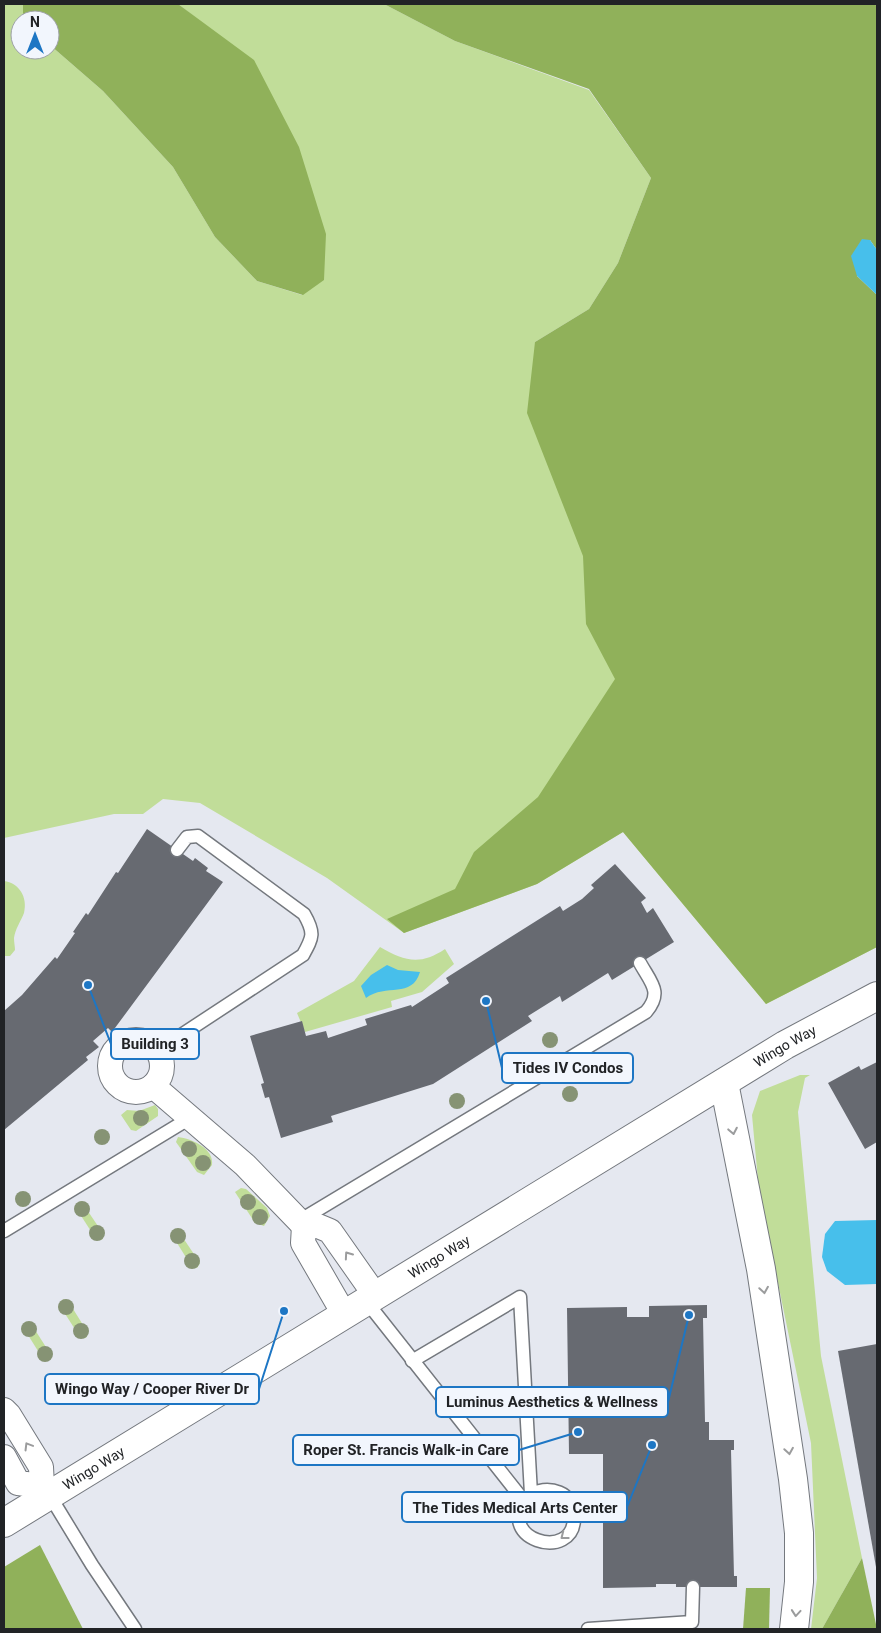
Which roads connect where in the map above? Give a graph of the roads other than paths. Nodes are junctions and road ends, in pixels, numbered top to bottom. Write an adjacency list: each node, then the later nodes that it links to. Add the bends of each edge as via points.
1 (177, 850): 4 (lane, via 187,837 198,836 304,914 311,926 312,939 303,955)
2 (640, 963): 8 (lane, via 656,991 655,1001 646,1012)
3 (877, 996): 5 (main road, Wingo Way, via 785,1044)
4 (157, 1051): 6 (street, via 162,1070); 6 (street, via 146,1042 128,1042 119,1047 110,1062 112,1077 125,1090 142,1092)
5 (724, 1083): 10 (main road, Wingo Way); 20 (main road, one-way to 20, via 761,1269 793,1479 799,1534 799,1582)
6 (154, 1086): 7 (street)
7 (190, 1118): 8 (street, via 245,1165); 9 (lane)
8 (301, 1224): 10 (street, via 303,1243); 10 (street, one-way to 8, via 330,1231)
9 (4, 1231)
10 (362, 1304): 11 (lane); 14 (main road, Wingo Way)
11 (412, 1361): 15 (lane, via 504,1473); 15 (lane, via 520,1297)
12 (4, 1410): 14 (street, one-way to 12, via 41,1467)
13 (4, 1458): 14 (street, via 18,1483)
14 (46, 1491): 16 (main road, Wingo Way); 18 (lane)
15 (528, 1497): 15 (lane, one-way to 15, via 549,1489 563,1494 572,1505 574,1514 570,1531 562,1540 552,1543 535,1541 524,1532 520,1510)
16 (4, 1523)
17 (693, 1587): 19 (lane, via 692,1622)
18 (135, 1629)
19 (588, 1629)
20 (794, 1629)

